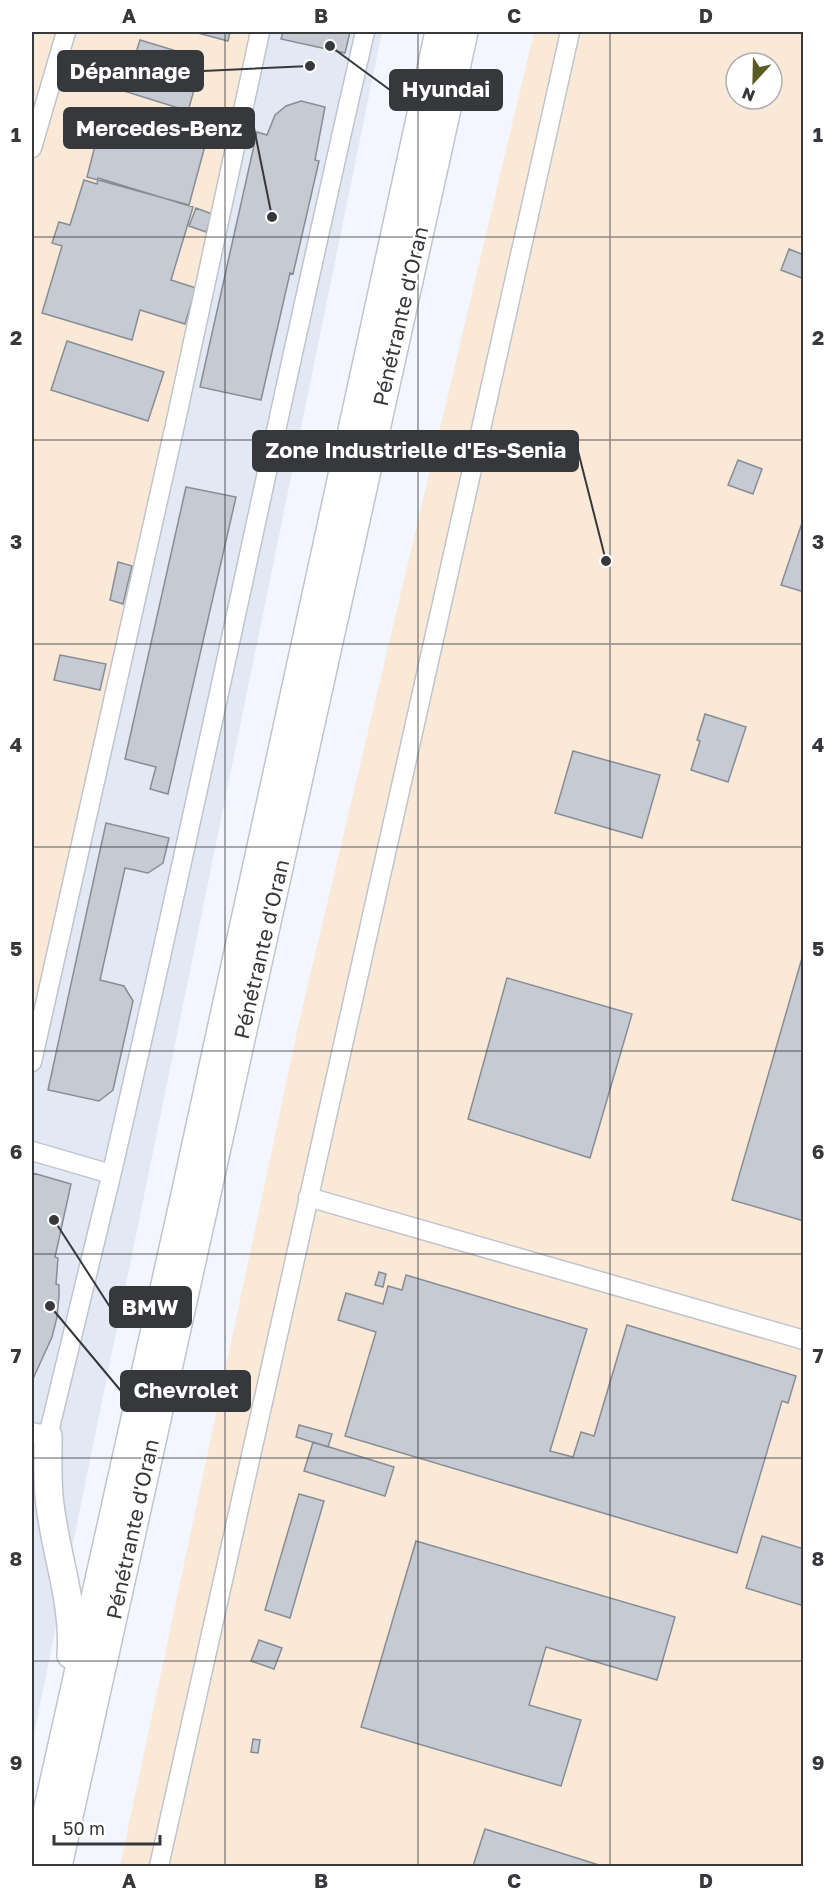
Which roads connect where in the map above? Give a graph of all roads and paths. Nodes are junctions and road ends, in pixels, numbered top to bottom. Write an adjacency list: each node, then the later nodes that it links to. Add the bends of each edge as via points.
1 (66, 32): 7 (street)
2 (261, 32): 8 (street)
3 (365, 32): 10 (street)
4 (439, 32): 14 (highway, Pénétrante d'Oran)
5 (464, 32): 16 (highway, Pénétrante d'Oran)
6 (570, 32): 11 (street)
7 (32, 148)
8 (32, 1062)
9 (32, 1151): 10 (street)
10 (111, 1174): 13 (street)
11 (308, 1197): 12 (street); 17 (street)
12 (804, 1340)
13 (40, 1434): 14 (highway, via 73,1632)
14 (66, 1728): 15 (highway, Pénétrante d'Oran)
15 (35, 1866)
16 (58, 1866)
17 (159, 1866)

